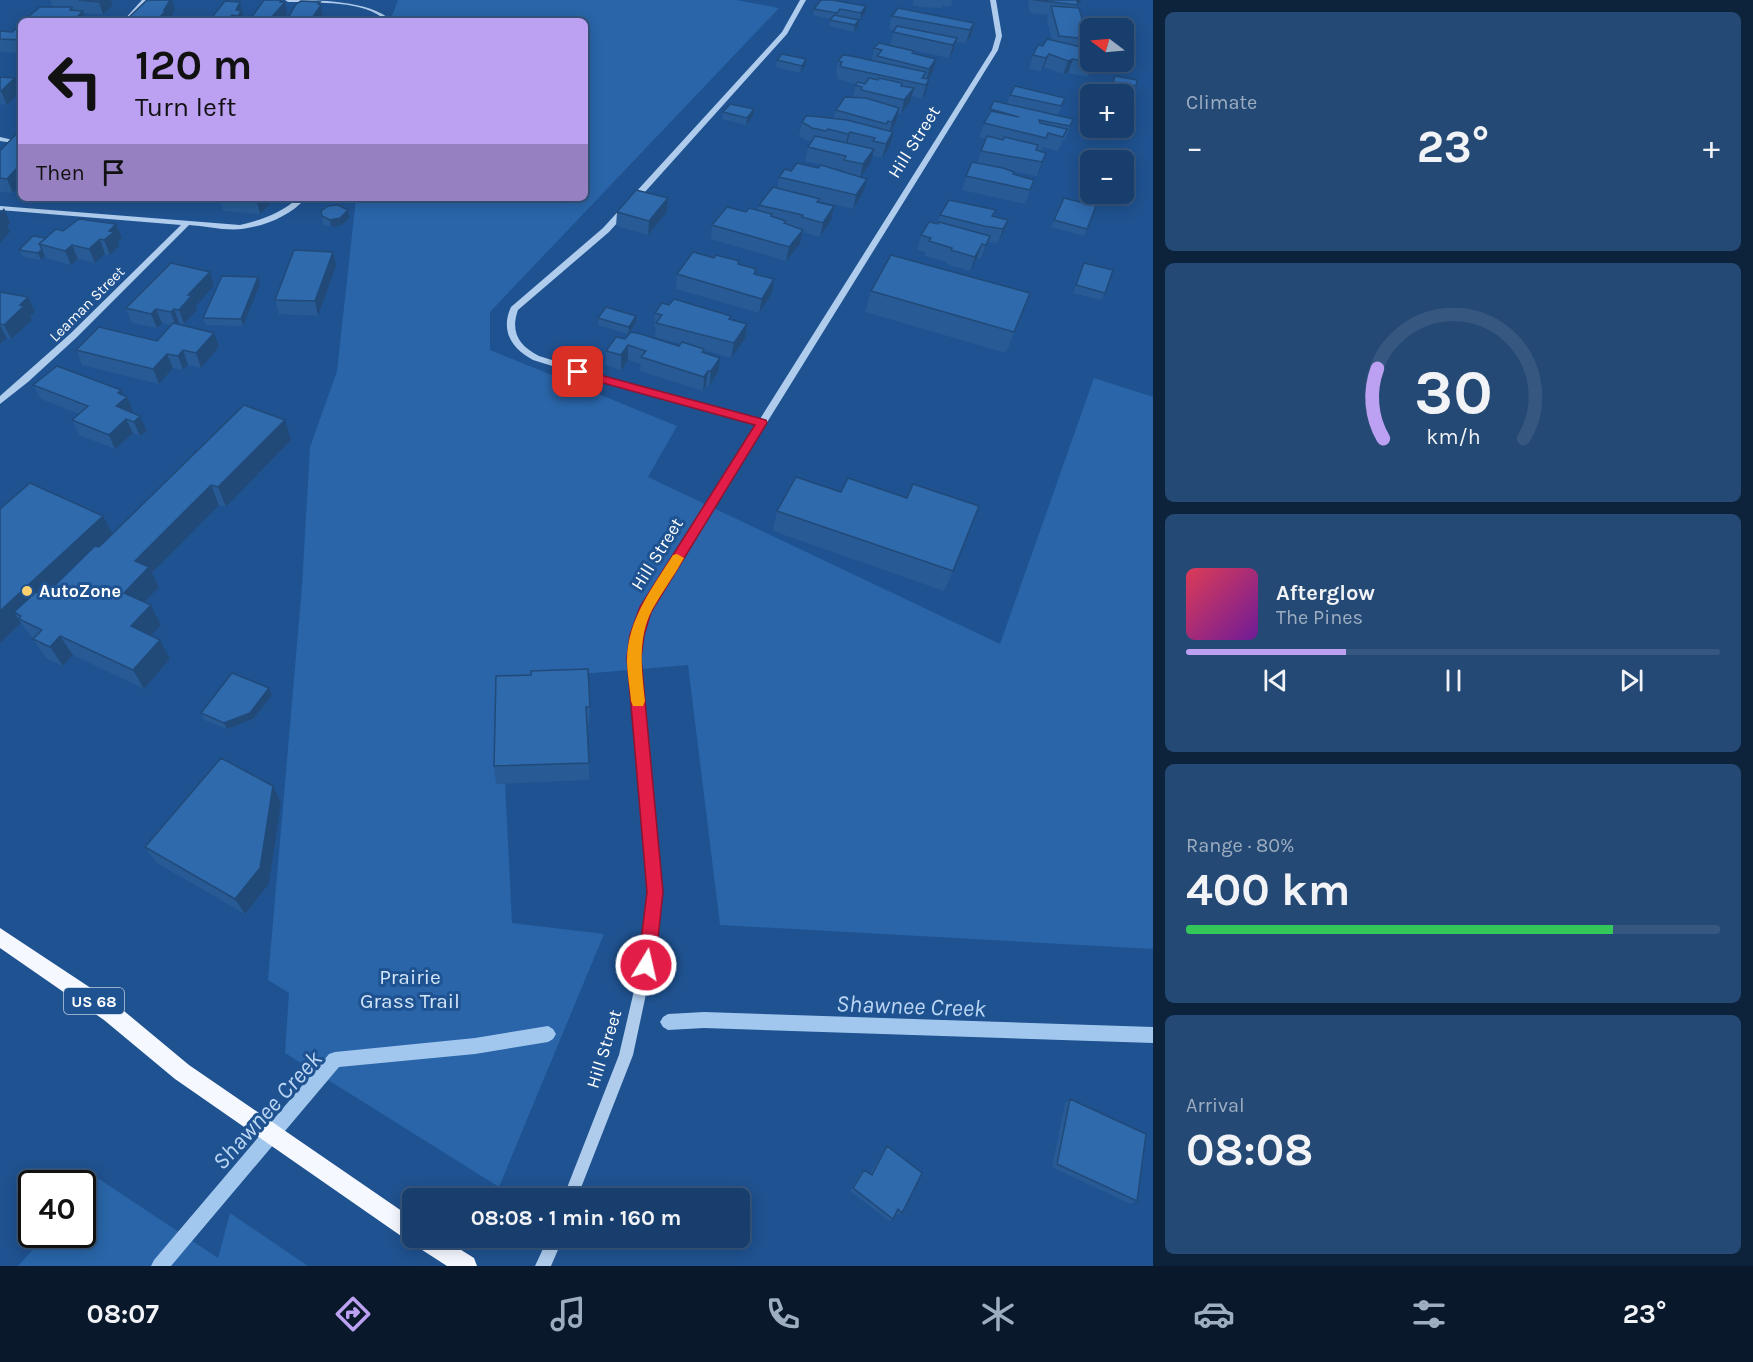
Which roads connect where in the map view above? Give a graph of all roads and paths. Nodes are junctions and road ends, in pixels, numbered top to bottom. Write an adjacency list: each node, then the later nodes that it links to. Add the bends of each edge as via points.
1 (145, 0): 5 (street)
2 (288, 0): 6 (street, via 363,5)
3 (803, 0): 15 (street, via 785,33 629,206 514,309 509,321 510,333 519,347 536,358)
4 (993, 0): 15 (street, Hill Street, via 999,36 995,50)
5 (129, 18)
6 (386, 18)
7 (18, 137): 9 (street)
8 (0, 139): 9 (street)
9 (14, 141): 10 (street)
10 (7, 148)
11 (298, 201): 13 (street, via 283,214 258,224 219,227)
12 (0, 208): 13 (street)
13 (188, 222): 14 (street, Leaman Street, via 83,328)
14 (0, 401)
15 (762, 423): 17 (street, Hill Street, via 645,610 637,635 634,658 655,892 649,952 626,1055)
16 (0, 937): 18 (main road, US 68, via 111,1013 182,1072)
17 (574, 1188)
18 (402, 1223)
19 (439, 1248): 21 (main road)
20 (551, 1248): 22 (street)
21 (466, 1266)
22 (543, 1266)

